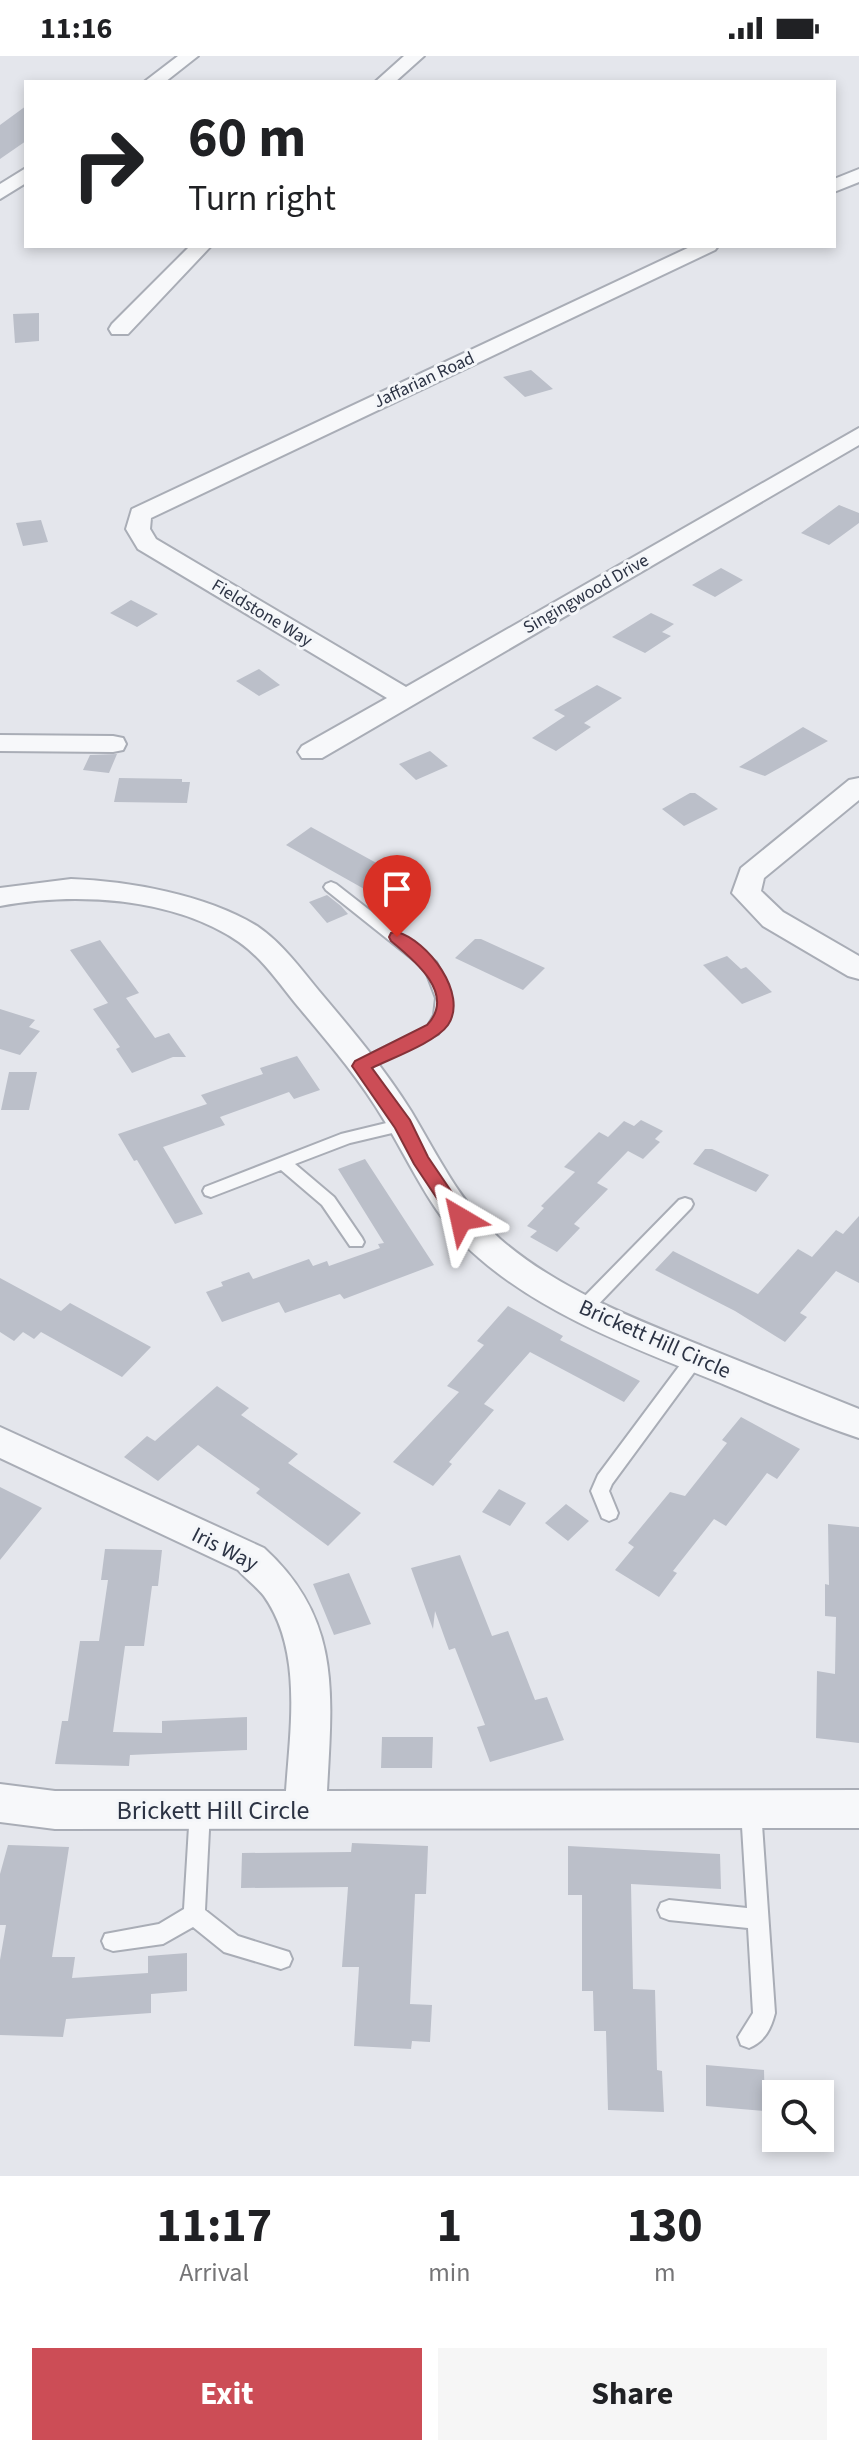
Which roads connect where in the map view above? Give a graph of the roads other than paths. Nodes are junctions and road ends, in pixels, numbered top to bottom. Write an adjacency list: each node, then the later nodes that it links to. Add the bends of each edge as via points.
1 (189, 56): 3 (street)
2 (415, 56): 4 (street)
3 (156, 80)
4 (386, 80)
5 (24, 175): 8 (street)
6 (859, 175): 7 (street)
7 (836, 185)
8 (0, 193)
9 (199, 248): 11 (street)
10 (704, 248): 13 (street, Jaffarian Road)
11 (120, 329)
12 (859, 435): 14 (street, Singingwood Drive)
13 (140, 514): 14 (street, Fieldstone Way, via 138,529 147,544)
14 (406, 698): 17 (street, Singingwood Drive)
15 (0, 743): 16 (street)
16 (113, 744)
17 (312, 752)
18 (859, 786): 21 (street, via 751,874 746,893 773,919)
19 (331, 887): 22 (lane, via 431,966 441,981 444,1005 433,1030)
20 (0, 897): 22 (street, Brickett Hill Circle, via 48,889 118,889 229,923 276,960)
21 (859, 969)
22 (361, 1066): 23 (street, Brickett Hill Circle)
23 (403, 1125): 24 (lane, via 347,1138); 28 (street, Brickett Hill Circle, via 449,1206 472,1232 500,1257)
24 (283, 1163): 25 (lane); 27 (lane, via 328,1201)
25 (211, 1191)
26 (685, 1204): 28 (lane)
27 (356, 1242)
28 (583, 1309): 29 (street, Brickett Hill Circle)
29 (695, 1358): 30 (street, Brickett Hill Circle); 32 (lane, via 605,1480 600,1491)
30 (859, 1424)
31 (0, 1442): 36 (street, Iris Way, via 267,1570 300,1625 311,1672)
32 (609, 1513)
33 (0, 1803): 35 (street, Brickett Hill Circle, via 55,1810)
34 (859, 1809): 37 (street, Brickett Hill Circle)
35 (200, 1810): 36 (street, Brickett Hill Circle); 39 (lane)
36 (305, 1810): 37 (street, Brickett Hill Circle)
37 (751, 1810): 40 (lane)
38 (669, 1910): 40 (lane)
39 (194, 1914): 41 (lane, via 163,1934); 42 (lane, via 232,1945)
40 (759, 1919): 43 (lane, via 764,2013)
41 (113, 1941)
42 (281, 1959)
43 (749, 2037)

